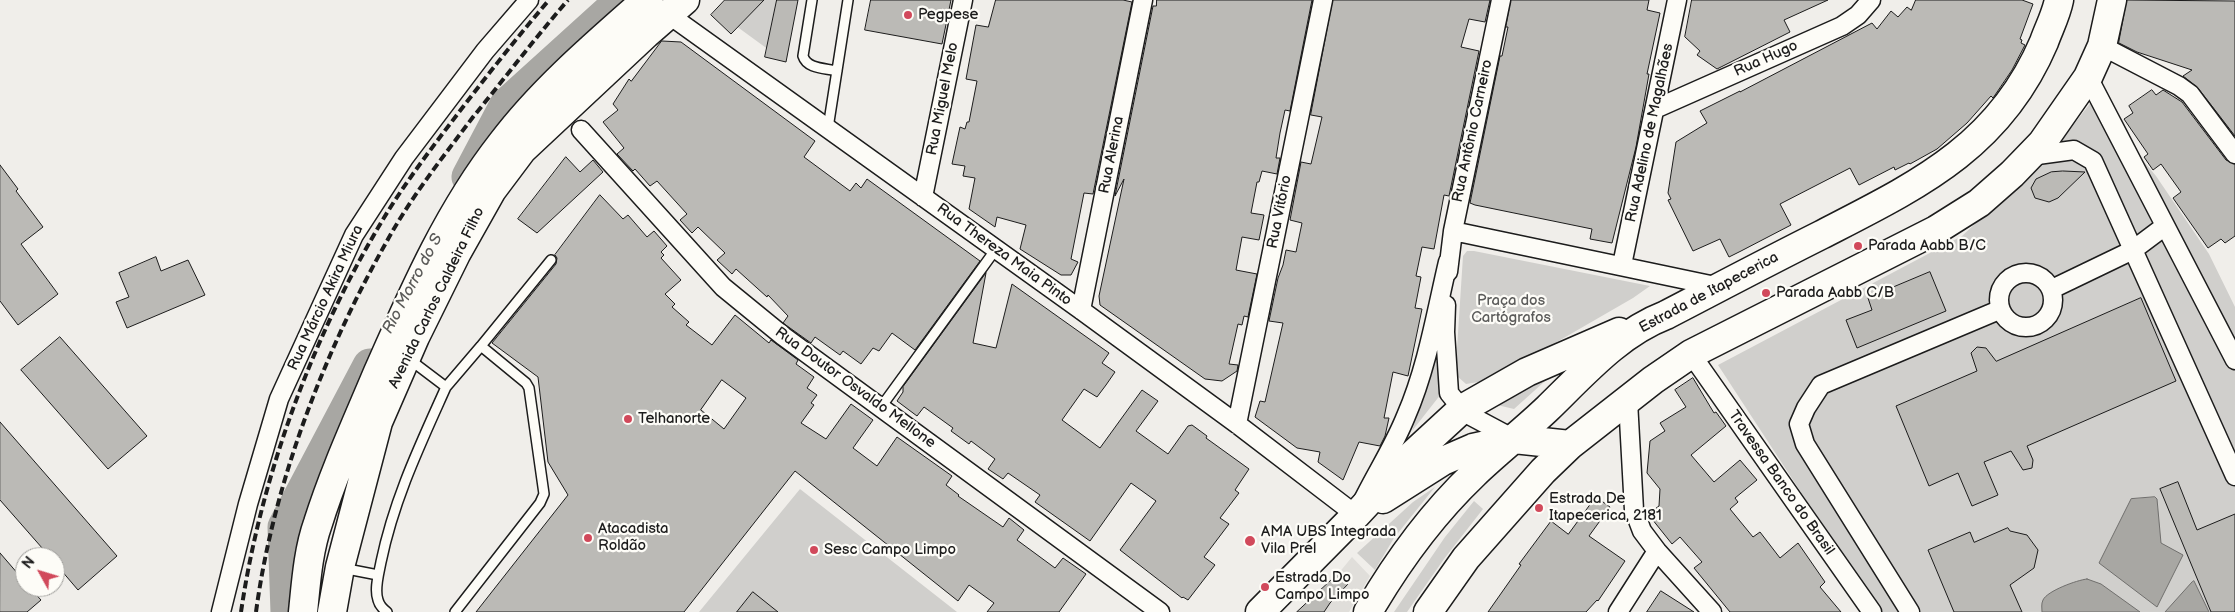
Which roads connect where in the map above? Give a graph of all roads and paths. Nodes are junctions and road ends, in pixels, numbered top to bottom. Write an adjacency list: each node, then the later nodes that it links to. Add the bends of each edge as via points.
1 (529, 0): 50 (street, Rua Márcio Akira Miura, via 485,51 404,158 354,235 279,399)
2 (812, 0): 14 (lane, via 804,60 810,66)
3 (848, 0): 14 (lane)
4 (963, 0): 21 (street, Rua Miguel Melo)
5 (1143, 0): 31 (street, Rua Alerina)
6 (1323, 0): 42 (street, Rua Vitório)
7 (1501, 0): 23 (street, Rua Antônio Carneiro)
8 (1677, 0): 16 (street, Rua Adelino de Magalhães)
9 (1871, 0): 16 (street, Rua Hugo, via 1842,26)
10 (2059, 0): 29 (main road, Estrada de Itapecerica, via 2035,63 2008,106 1963,153 1916,185)
11 (2112, 0): 13 (main road)
12 (662, 3): 17 (street, Rua Thereza Maia Pinto); 35 (main road, Avenida Carlos Caldeira Filho, via 522,150 492,190)
13 (2102, 46): 15 (main road); 19 (street, via 2190,94)
14 (837, 71): 17 (lane)
15 (2088, 77): 20 (main road, via 2068,109); 22 (street)
16 (1655, 109): 28 (street, Rua Adelino de Magalhães)
17 (828, 128): 21 (street, Rua Thereza Maia Pinto)
18 (581, 130): 40 (street, Rua Doutor Osvaldo Mellone, via 723,287 783,336)
19 (2235, 154)
20 (2030, 156): 25 (street, via 2074,150 2093,161); 36 (main road, via 1978,203 1936,230)
21 (923, 197): 24 (street, Rua Thereza Maia Pinto)
22 (2165, 226): 25 (street); 37 (street)
23 (1453, 230): 27 (street, Rua Antônio Carneiro); 28 (street)
24 (996, 249): 31 (street, Rua Thereza Maia Pinto); 40 (lane)
25 (2133, 250): 30 (street); 45 (street)
26 (551, 260): 34 (lane)
27 (1448, 262): 41 (street, Rua Antônio Carneiro, via 1446,378 1449,393); 46 (street, Rua Antônio Carneiro, via 1420,379 1407,415)
28 (1622, 265): 29 (street)
29 (1720, 286): 33 (main road, Estrada de Itapecerica)
30 (2052, 289): 32 (street, via 2041,276 2024,272 2008,278 1999,293); 32 (street, via 2053,307 2044,322 2027,328 2010,324)
31 (1081, 310): 42 (street, Rua Thereza Maia Pinto)
32 (1999, 310): 62 (street, via 1821,385 1799,424 1805,444)
33 (1649, 322): 41 (main road, via 1605,337 1527,372); 43 (main road, Estrada de Itapecerica, via 1607,351)
34 (481, 346): 38 (lane); 54 (lane, via 529,388 544,494)
35 (397, 353): 38 (lane); 48 (main road, Avenida Carlos Caldeira Filho); 51 (main road, Avenida Carlos Caldeira Filho, via 355,428 317,524)
36 (1691, 354): 39 (main road); 61 (street, Travessa Banco do Brasil)
37 (2235, 360)
38 (446, 386): 49 (lane, via 406,474 389,524)
39 (1628, 400): 44 (main road); 47 (street, via 1634,510 1642,531)
40 (881, 407): 55 (street, Rua Doutor Osvaldo Mellone)
41 (1462, 409): 43 (street, Rua Antônio Carneiro); 46 (main road, via 1411,456)
42 (1237, 424): 46 (street, Rua Thereza Maia Pinto)
43 (1514, 438): 44 (main road); 46 (main road, via 1473,448 1444,461); 57 (main road, Estrada de Itapecerica, via 1473,474 1418,536)
44 (1570, 445): 58 (main road, via 1542,471 1466,558)
45 (2235, 476)
46 (1356, 515): 56 (main road)
47 (1657, 551): 59 (street); 60 (street)
48 (340, 567): 49 (lane); 52 (main road, Avenida Carlos Caldeira Filho)
49 (378, 575): 53 (lane, via 378,600)
50 (221, 612)
51 (303, 612)
52 (332, 612)
53 (387, 612)
54 (455, 612)
55 (1160, 612)
56 (1260, 612)
57 (1368, 612)
58 (1428, 612)
59 (1618, 612)
60 (1712, 612)
61 (1872, 612)
62 (1910, 612)

